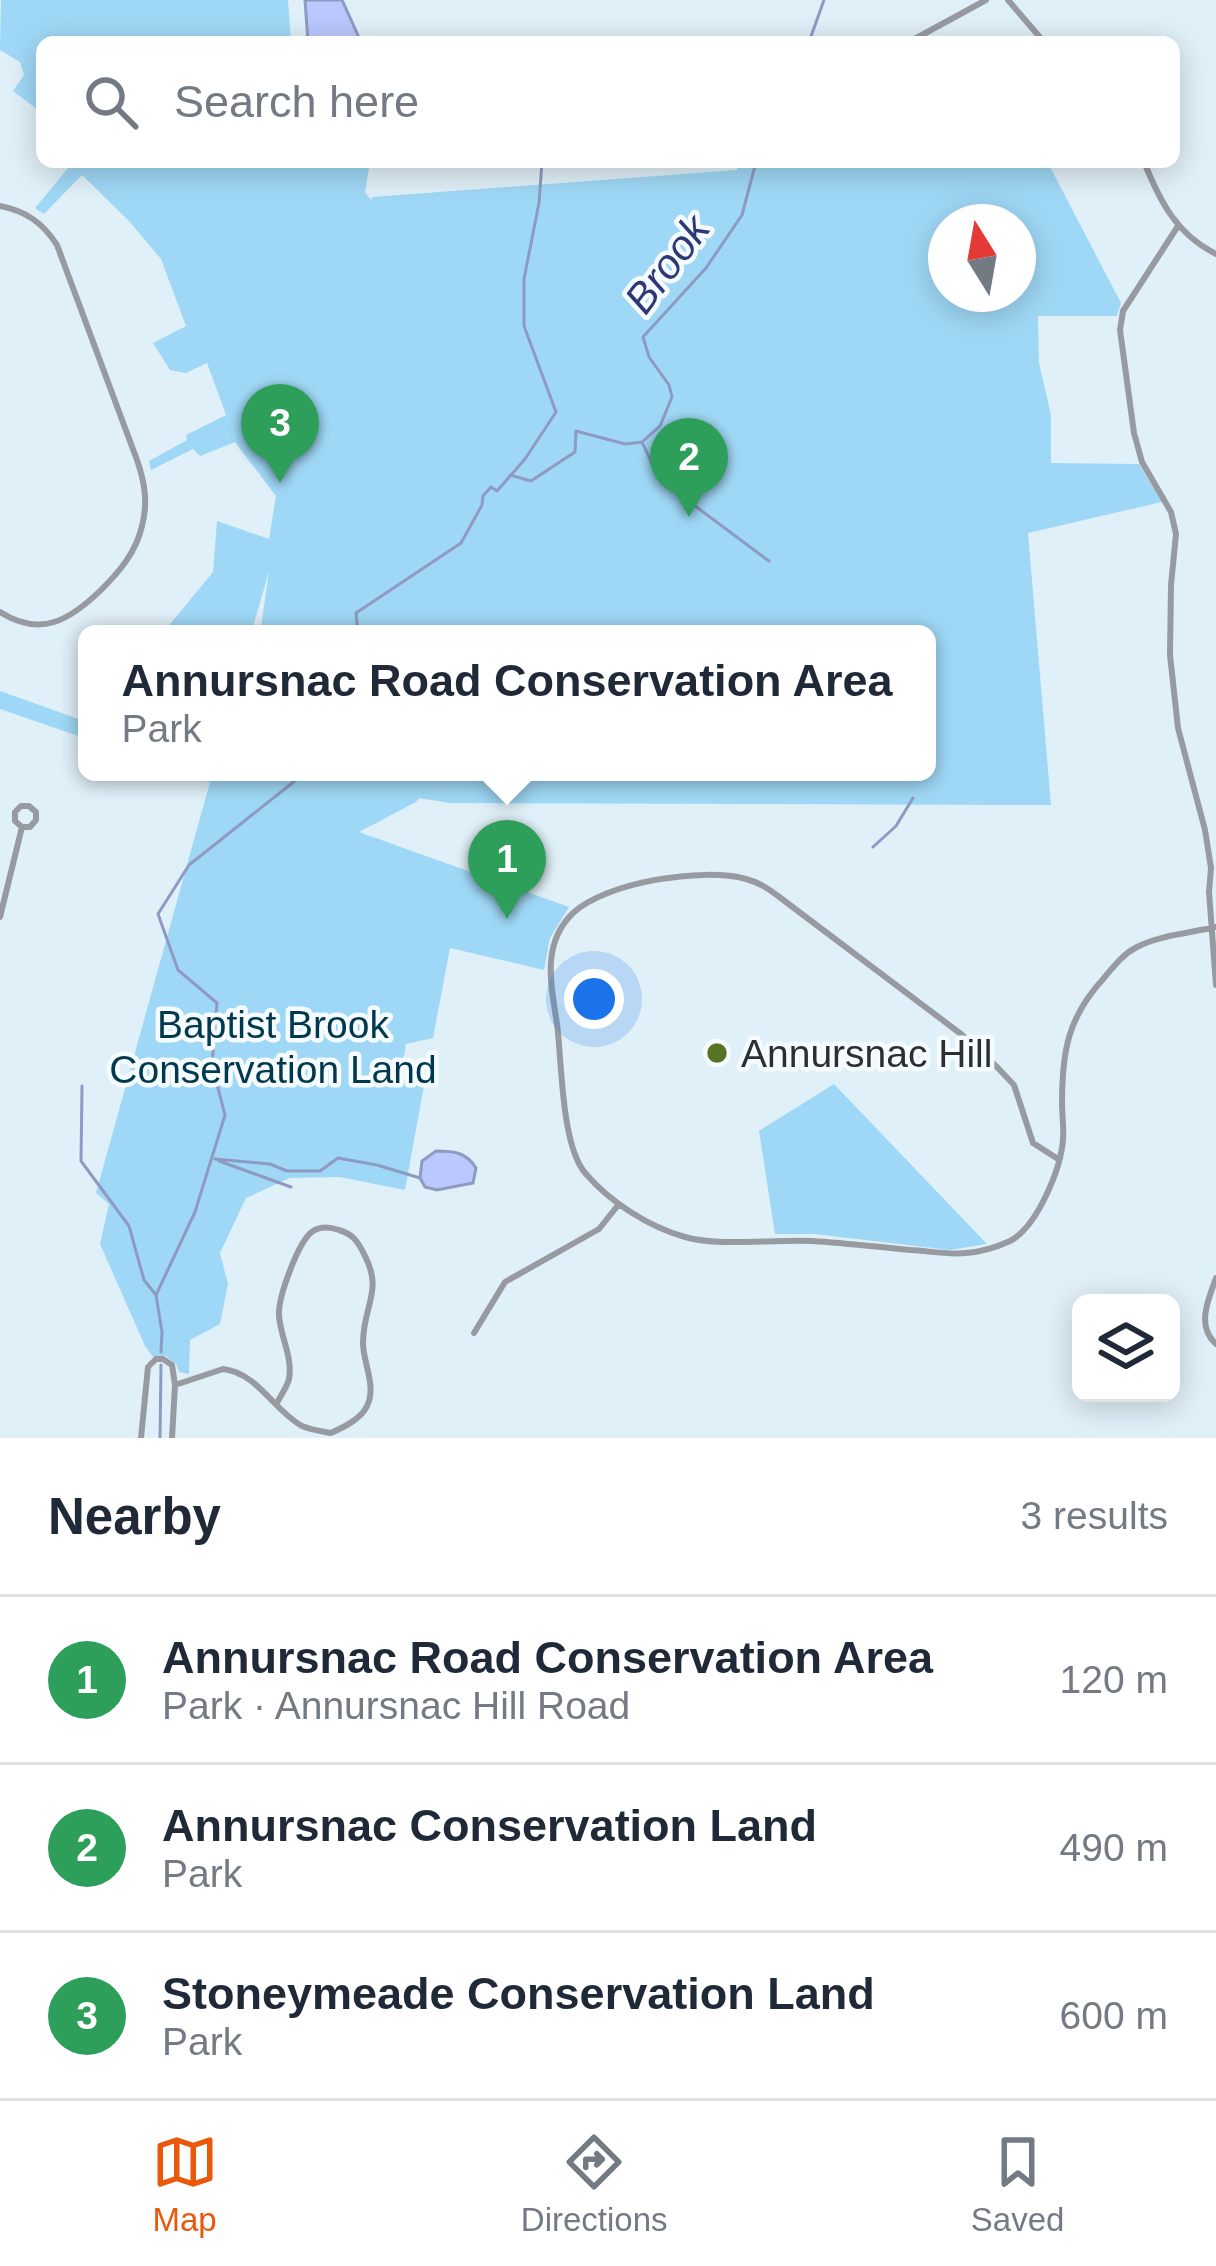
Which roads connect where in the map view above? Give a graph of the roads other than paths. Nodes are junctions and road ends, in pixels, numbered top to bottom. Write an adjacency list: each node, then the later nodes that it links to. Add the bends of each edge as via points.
1 (986, 0): 3 (street)
2 (1008, 0): 4 (street)
3 (920, 36)
4 (1039, 36)
5 (1147, 168): 7 (street)
6 (0, 206): 9 (street, via 32,218 57,245 146,502 128,560 76,612 34,625)
7 (1178, 226): 8 (street); 12 (street, via 1123,311 1121,353 1142,462 1176,534 1170,655 1178,728 1208,849)
8 (1216, 254)
9 (0, 612)
10 (22, 827): 11 (street)
11 (0, 917)
12 (1213, 927): 13 (street); 14 (street, via 1141,945 1089,993 1067,1040)
13 (1216, 986)
14 (1058, 1159): 15 (street, via 1027,1228 967,1253 686,1238); 15 (street, via 1033,1143 1014,1085 997,1067 787,902 752,880 684,877 592,898 566,920 550,952 572,1144 581,1170)
15 (620, 1204): 17 (street, via 599,1229 505,1282)
16 (1216, 1278): 18 (street, via 1203,1321)
17 (474, 1333)
18 (1216, 1344)
19 (175, 1385): 20 (street, via 231,1370); 21 (street, via 168,1361 151,1362); 22 (street)
20 (277, 1403): 20 (street, via 301,1425 331,1433 367,1408 363,1343 373,1271 344,1231 325,1227 304,1240 281,1295 290,1366)
21 (141, 1438)
22 (172, 1438)

